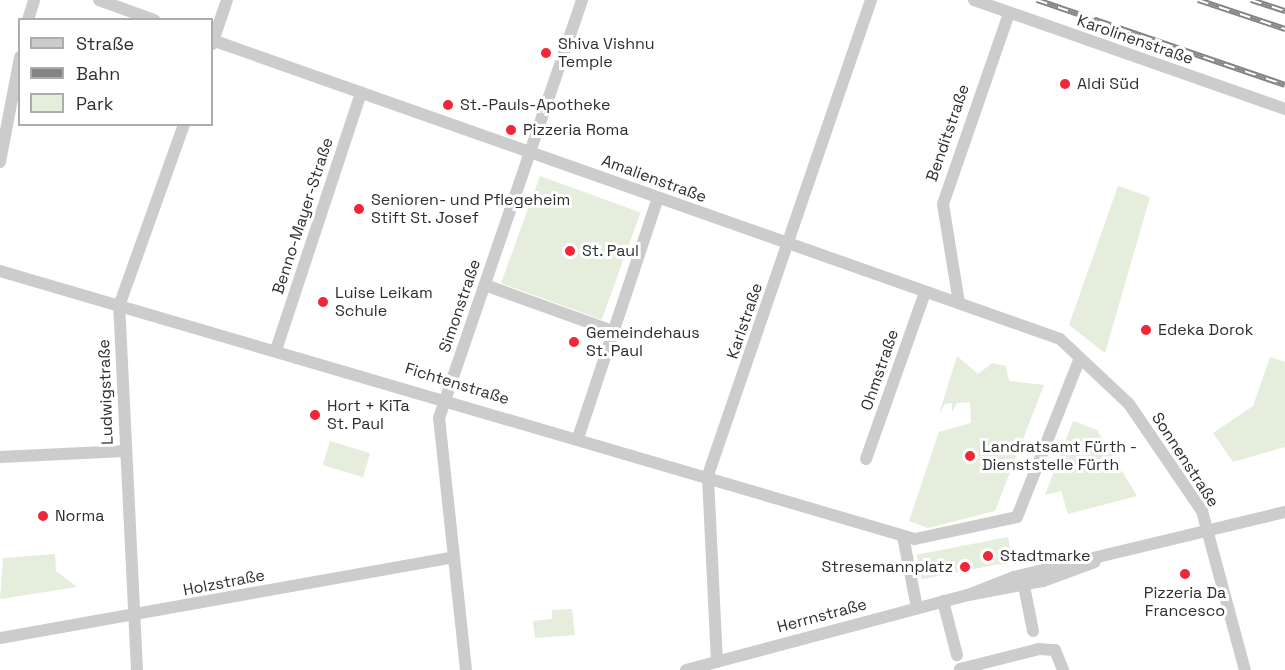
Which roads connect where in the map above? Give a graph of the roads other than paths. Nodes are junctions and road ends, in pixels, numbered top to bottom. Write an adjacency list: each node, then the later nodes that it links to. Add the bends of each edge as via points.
1 (34, 0): 8 (street)
2 (99, 0): 9 (street)
3 (227, 0): 10 (street)
4 (582, 0): 16 (street, Simonstraße)
5 (871, 0): 19 (street, Karlstraße)
6 (974, 0): 7 (street, Karolinenstraße)
7 (1009, 13): 14 (street, Karolinenstraße); 23 (street, Benditstraße, via 943,204)
8 (29, 18)
9 (148, 18)
10 (213, 38)
11 (213, 41): 13 (street, Amalienstraße)
12 (18, 68): 17 (street)
13 (362, 93): 16 (street, Amalienstraße); 26 (street, Benno-Mayer-Straße)
14 (1285, 109)
15 (183, 126): 24 (street, Ludwigstraße)
16 (531, 152): 18 (street, Amalienstraße); 21 (street, Simonstraße)
17 (0, 162)
18 (658, 198): 19 (street, Amalienstraße); 25 (street)
19 (790, 245): 22 (street, Amalienstraße); 33 (street, Karlstraße)
20 (0, 271): 24 (street, Fichtenstraße)
21 (485, 285): 25 (street); 28 (street, Simonstraße)
22 (925, 292): 23 (street, Amalienstraße); 32 (street, Ohmstraße)
23 (959, 303): 27 (street, Amalienstraße, via 1060,339)
24 (119, 306): 26 (street, Fichtenstraße); 30 (street, Ludwigstraße)
25 (613, 331): 29 (street)
26 (276, 350): 28 (street, Fichtenstraße)
27 (1080, 358): 35 (street, Sonnenstraße, via 1129,404 1202,511); 36 (street, via 1017,518 929,540)
28 (445, 397): 29 (street, Fichtenstraße); 37 (street, Simonstraße, via 439,418)
29 (578, 438): 33 (street, Fichtenstraße)
30 (125, 451): 31 (street); 43 (street, Ludwigstraße)
31 (0, 457)
32 (866, 459)
33 (708, 475): 36 (street, Fichtenstraße); 47 (street, Karlstraße)
34 (1285, 512): 35 (street, Herrnstraße)
35 (1207, 532): 38 (street, Herrnstraße); 53 (street, Sonnenstraße)
36 (903, 536): 42 (street)
37 (453, 557): 43 (street, Holzstraße); 50 (street, Simonstraße)
38 (1095, 562): 39 (street, Herrnstraße); 40 (street, Herrnstraße, via 1014,577)
39 (1024, 586): 40 (street, Herrnstraße); 44 (street)
40 (968, 595): 41 (street, Herrnstraße)
41 (943, 601): 42 (street, Herrnstraße); 46 (street)
42 (917, 608): 47 (street, Herrnstraße)
43 (134, 617): 45 (street, Holzstraße); 49 (street, Ludwigstraße)
44 (1033, 631)
45 (0, 638)
46 (957, 655)
47 (717, 662): 51 (street, Herrnstraße)
48 (960, 669): 52 (street, via 1039,649 1055,650)
49 (137, 670)
50 (466, 670)
51 (686, 670)
52 (1063, 670)
53 (1245, 670)

